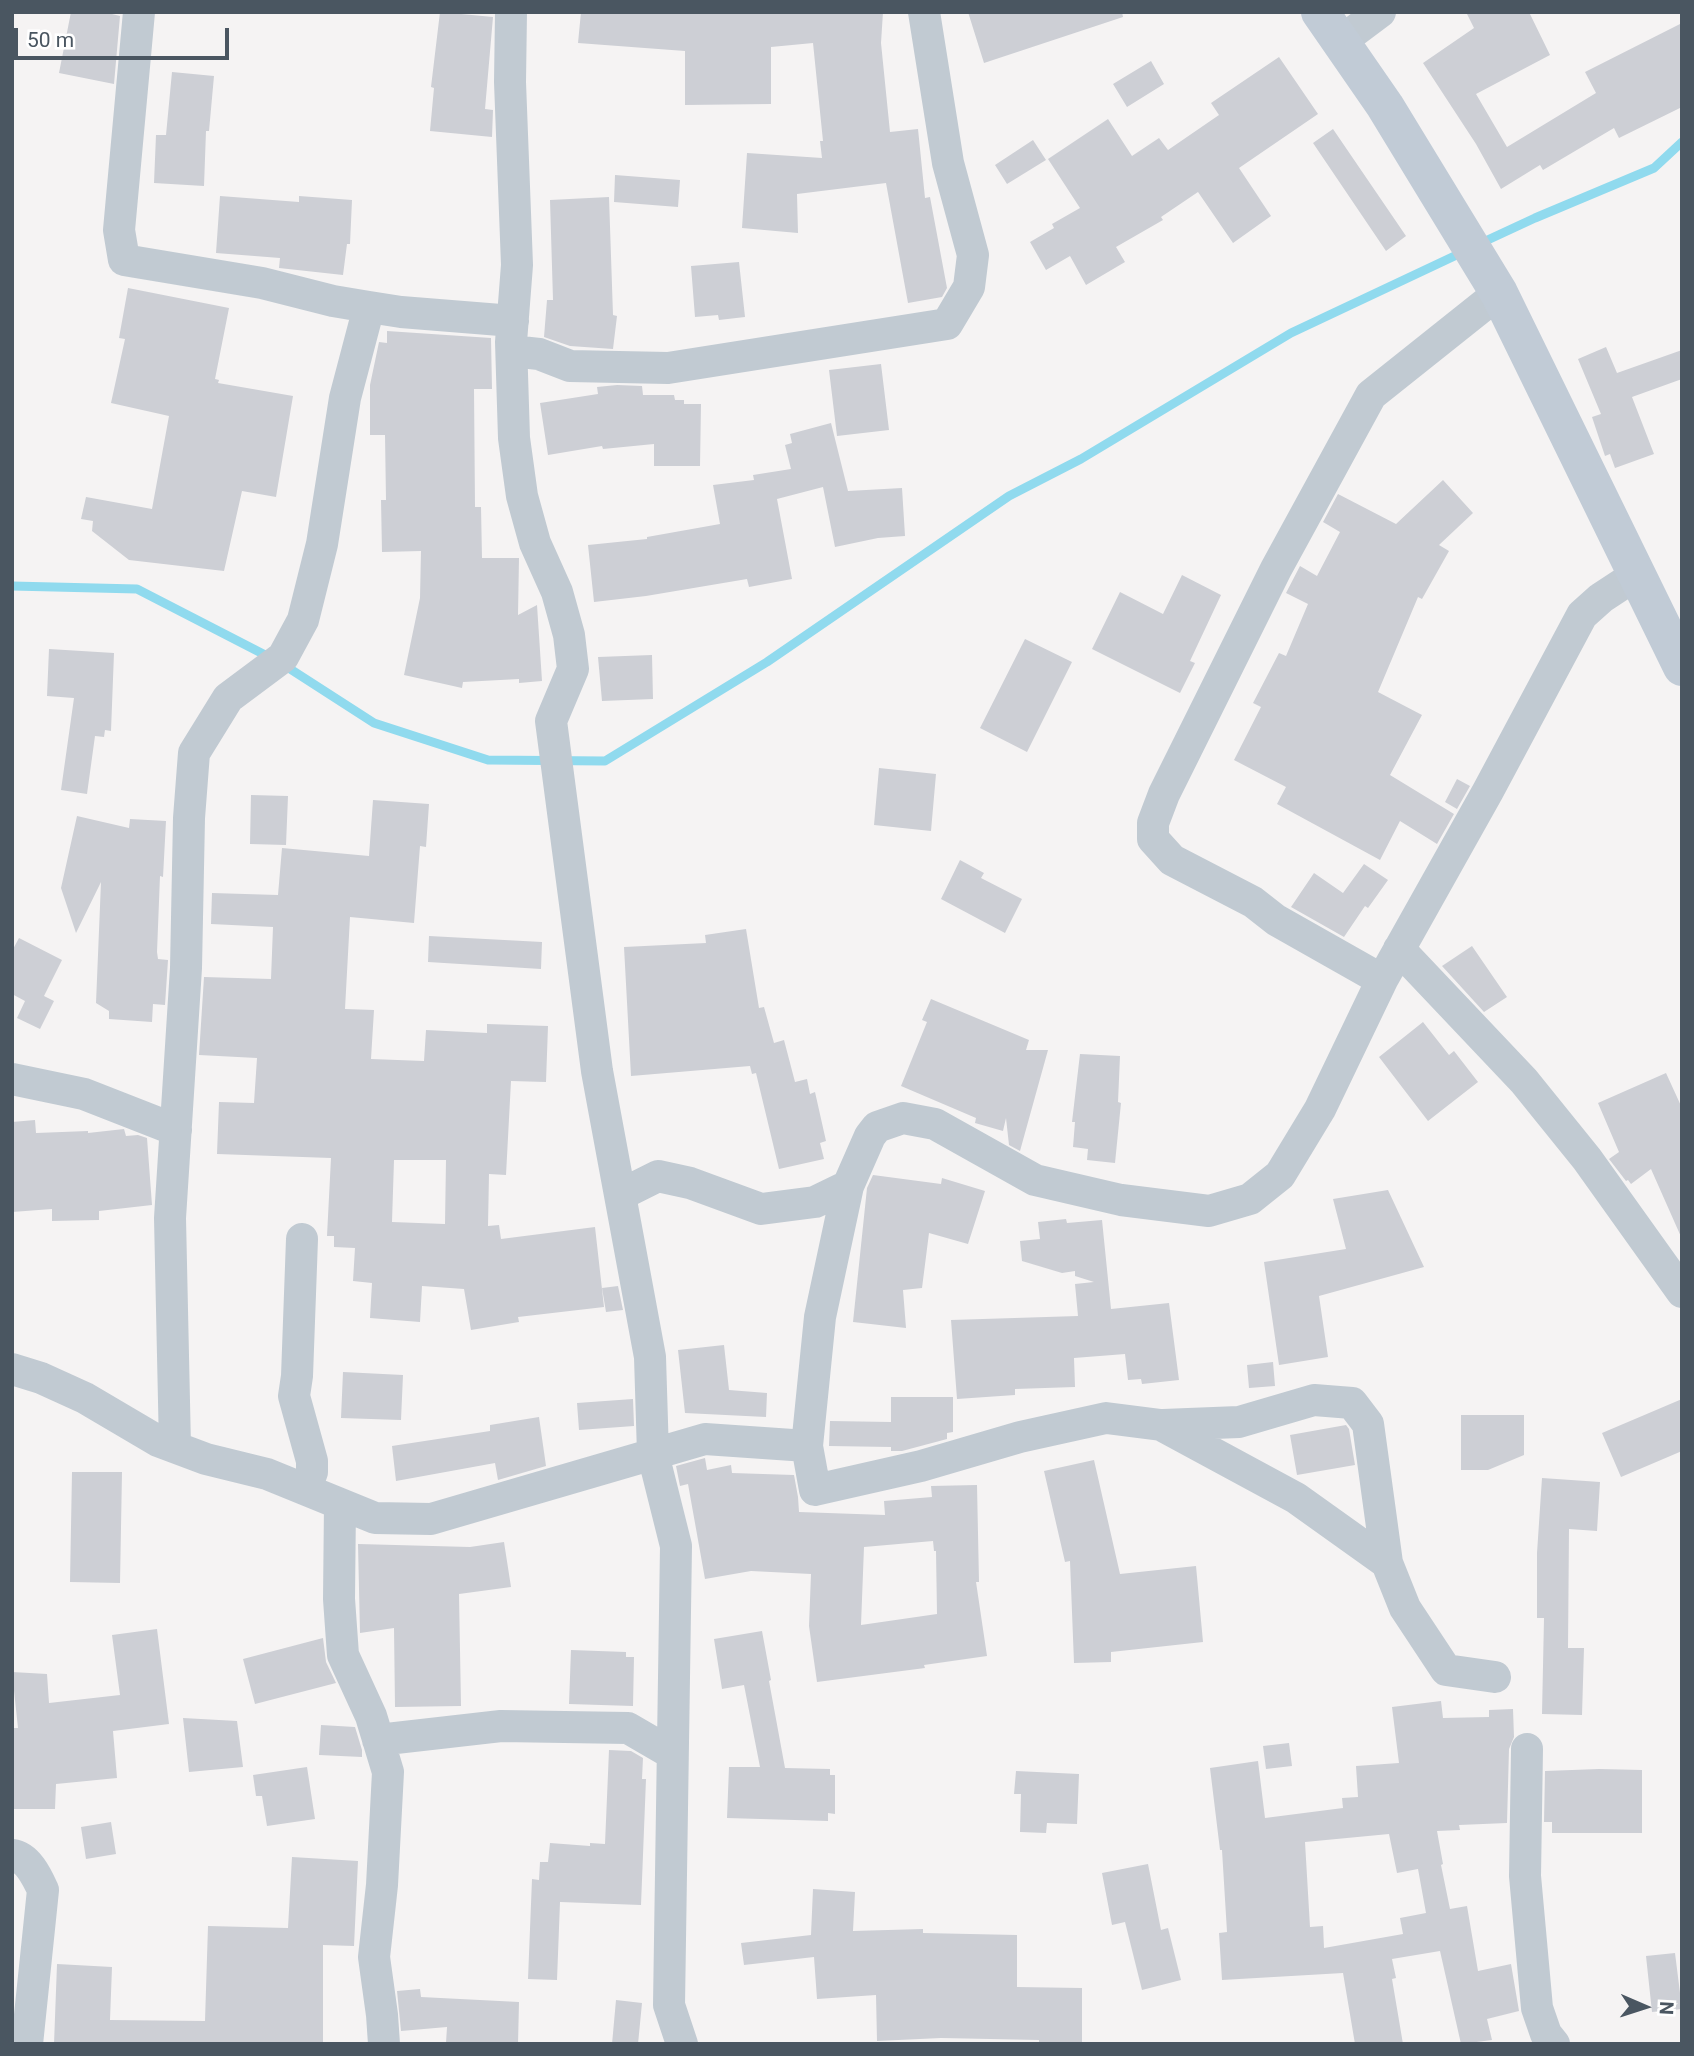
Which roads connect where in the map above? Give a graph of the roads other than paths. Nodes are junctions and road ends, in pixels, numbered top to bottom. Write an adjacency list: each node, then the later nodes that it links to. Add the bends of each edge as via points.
1 (139, 12): 7 (street, via 119,230 124,260)
2 (511, 12): 8 (street, via 517,265)
3 (924, 12): 8 (street, via 947,163 973,255 969,287 947,324 668,368 570,366 539,354)
4 (1380, 12): 5 (street)
5 (1330, 27): 6 (street, via 1385,106)
6 (1492, 281): 9 (street); 12 (street, via 1371,395 1276,569 1153,823 1153,839 1172,860 1254,902 1276,920)
7 (369, 307): 8 (street); 14 (street, via 345,398 322,544 303,620 283,657 228,698 194,753)
8 (512, 336): 16 (street, via 514,438 522,496 569,635 573,668 551,721 597,1072)
9 (1636, 575): 10 (street); 11 (street, via 1582,615)
10 (1682, 667)
11 (1399, 949): 12 (street); 18 (street, via 1524,1081 1587,1159)
12 (1382, 980): 15 (street, via 1320,1109 1280,1175 1250,1199 1209,1211 1121,1200 1035,1180 935,1124 903,1118 877,1128 870,1136)
13 (12, 1079): 14 (street, via 84,1094)
14 (176, 1130): 22 (street, via 170,1218)
15 (848, 1186): 16 (street, via 816,1202 761,1209 658,1176); 21 (street, via 820,1317)
16 (620, 1195): 23 (street, via 650,1357)
17 (302, 1238): 24 (street, via 295,1396 313,1461)
18 (1682, 1292)
19 (12, 1369): 22 (street, via 85,1398)
20 (1161, 1425): 21 (street, via 1105,1418 815,1490); 26 (street, via 1296,1498); 26 (street, via 1239,1422 1314,1400 1352,1403 1368,1424)
21 (807, 1446): 23 (street, via 705,1439)
22 (175, 1447): 24 (street)
23 (653, 1454): 25 (street, via 431,1519 375,1518); 30 (street, via 676,1546)
24 (306, 1489): 25 (street)
25 (340, 1504): 28 (street, via 343,1655)
26 (1387, 1563): 27 (street, via 1405,1608 1446,1670)
27 (1495, 1677)
28 (378, 1740): 30 (street, via 501,1726 628,1728); 33 (street, via 388,1772 374,1957)
29 (1527, 1749): 35 (street, via 1524,1851 1537,2008)
30 (671, 1753): 34 (street, via 669,2006)
31 (12, 1855): 32 (street, via 19,1856 36,1874 43,1891)
32 (27, 2044)
33 (384, 2044)
34 (682, 2044)
35 (1554, 2044)

